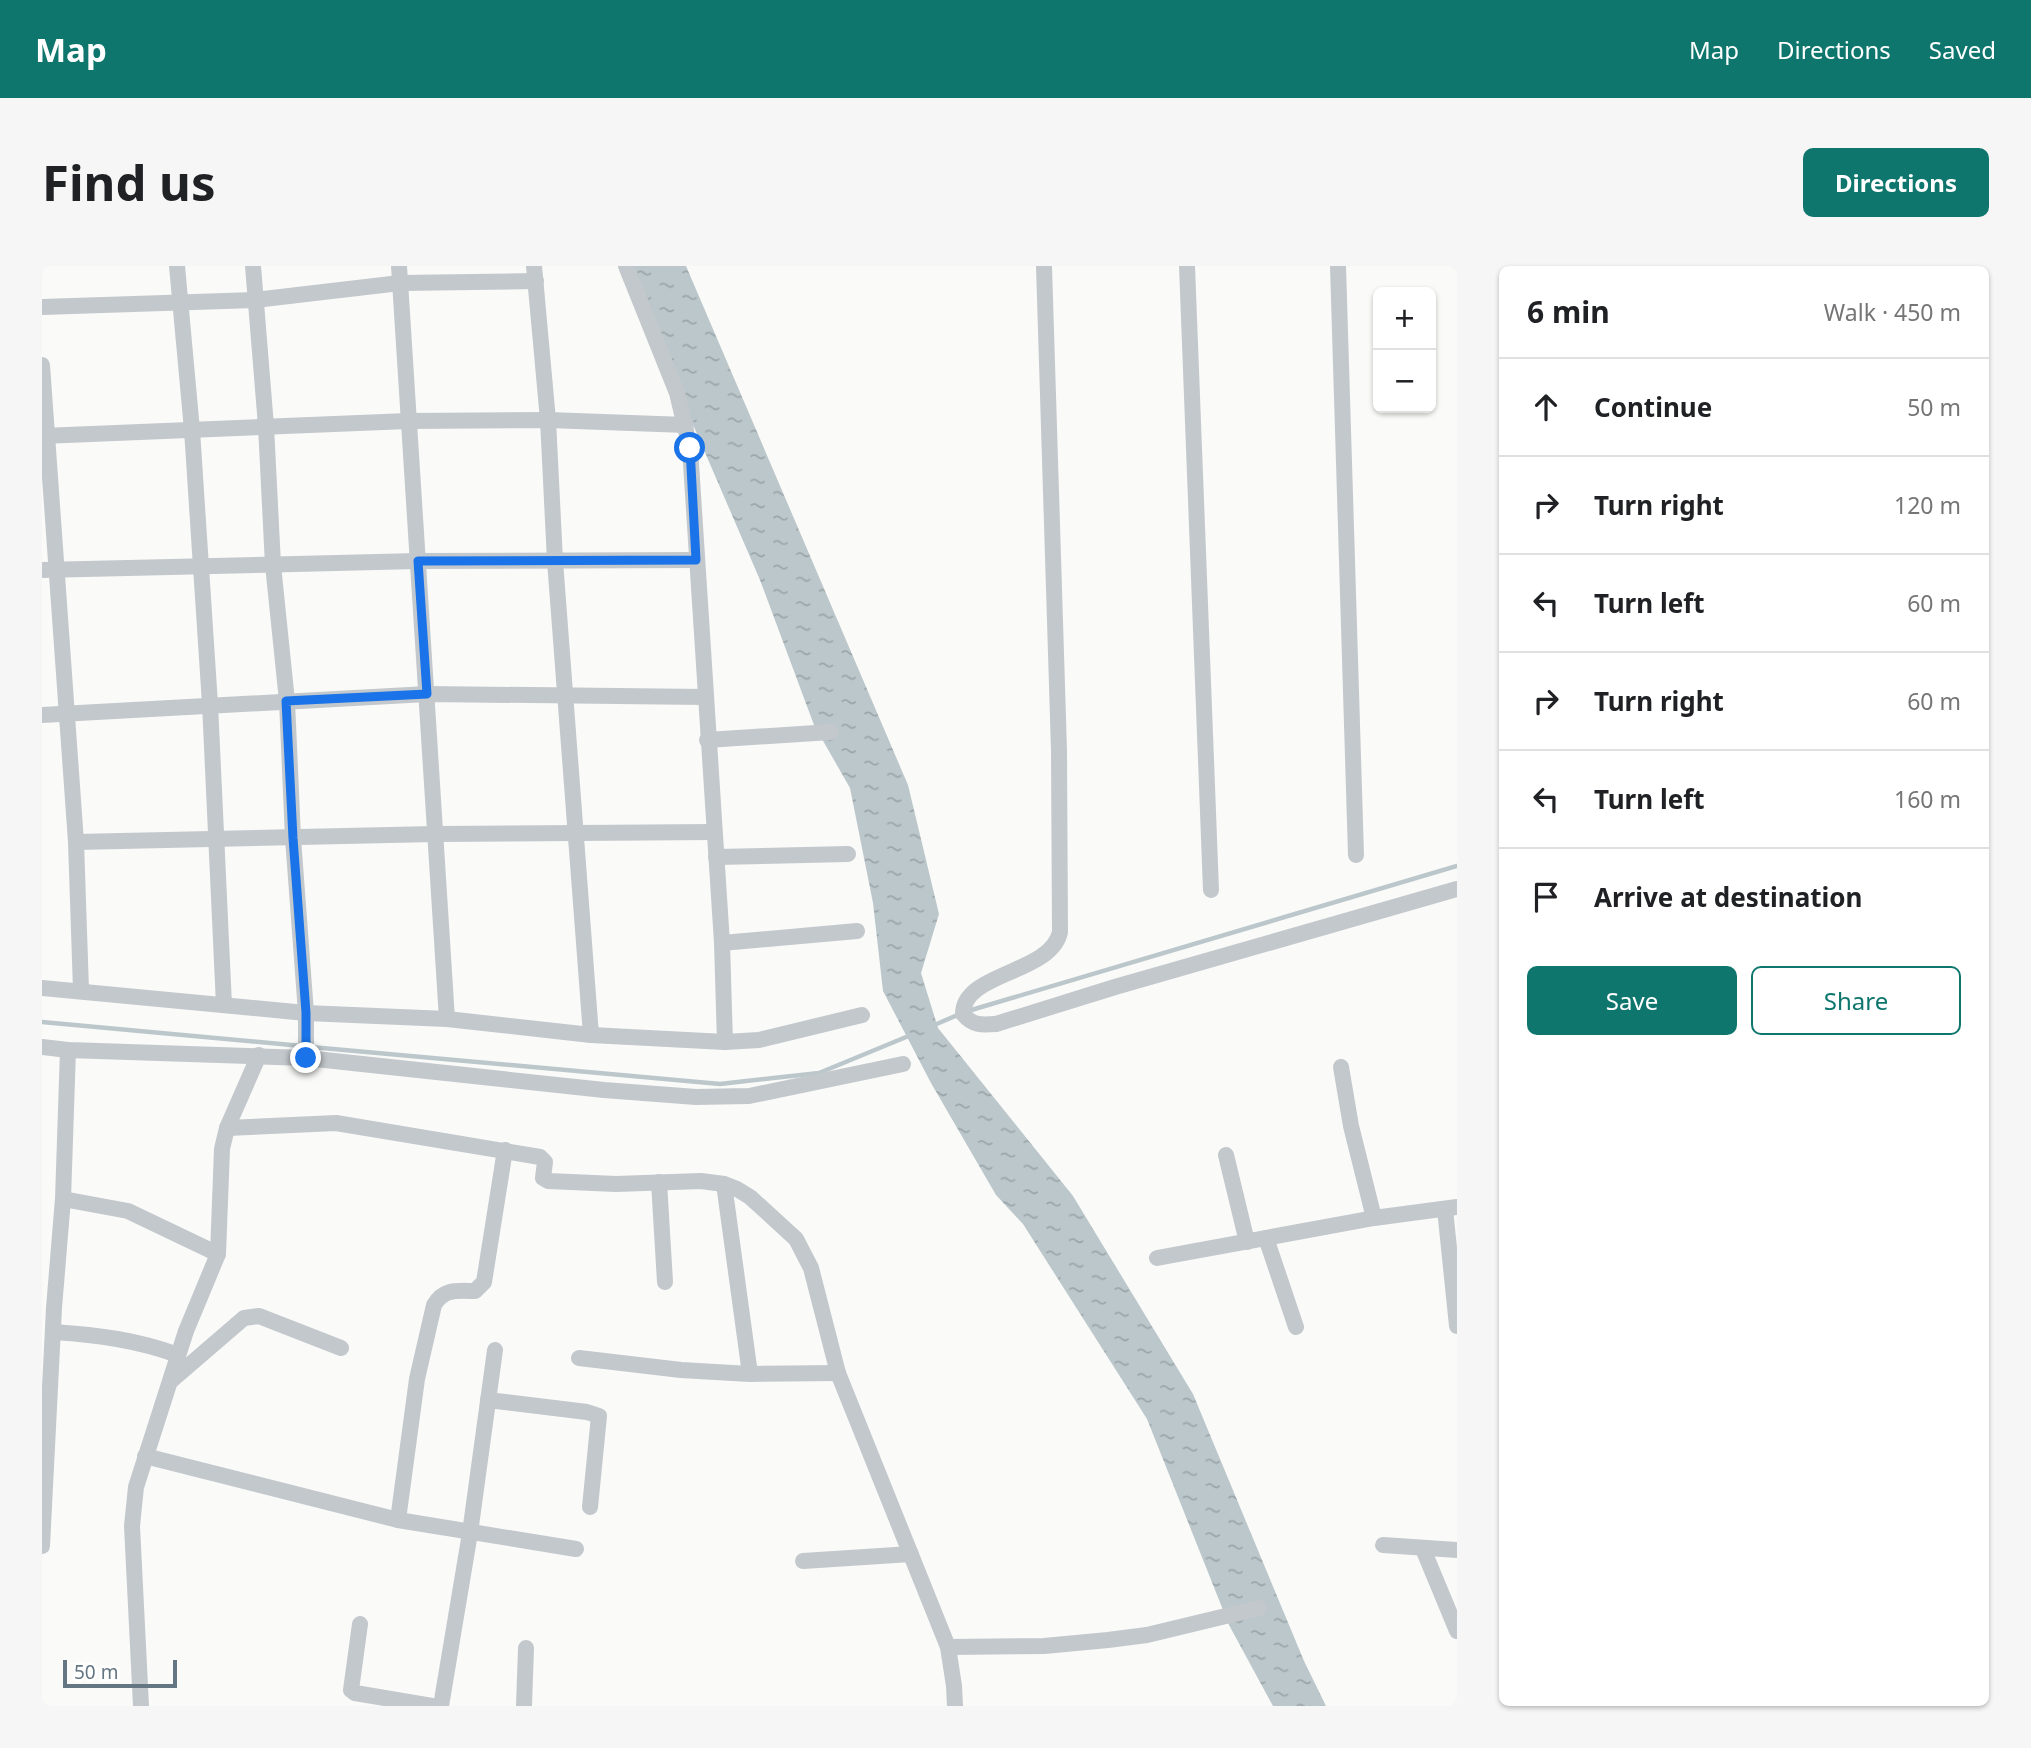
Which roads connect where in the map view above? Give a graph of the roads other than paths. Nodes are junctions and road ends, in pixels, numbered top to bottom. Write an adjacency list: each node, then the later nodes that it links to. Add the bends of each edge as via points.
1 (177, 266): 10 (street)
2 (253, 266): 9 (street)
3 (626, 266): 15 (street)
4 (1044, 266): 43 (street, via 1060,932 1051,950 972,995 963,1010 971,1023 996,1024)
5 (1187, 266): 44 (street)
6 (1338, 266): 41 (street)
7 (535, 273): 8 (street); 14 (street)
8 (399, 274): 9 (street); 13 (street)
9 (256, 300): 10 (street); 16 (street)
10 (182, 303): 11 (street); 17 (street)
11 (42, 307)
12 (42, 365): 18 (street)
13 (408, 421): 14 (street); 16 (street); 20 (street)
14 (548, 421): 15 (street); 21 (street)
15 (686, 425): 19 (street)
16 (266, 426): 17 (street); 22 (street)
17 (192, 430): 18 (street); 23 (street)
18 (45, 436): 24 (street)
19 (696, 560): 21 (street); 27 (street)
20 (418, 561): 21 (street); 22 (street); 25 (street)
21 (555, 561): 26 (street)
22 (273, 565): 23 (street); 28 (street)
23 (200, 566): 24 (street); 29 (street)
24 (48, 569): 30 (street)
25 (427, 694): 26 (street); 28 (street); 36 (street)
26 (565, 696): 27 (street); 35 (street)
27 (705, 697): 33 (street)
28 (286, 701): 29 (street); 37 (street)
29 (210, 704): 30 (street); 38 (street)
30 (66, 714): 31 (street); 39 (street)
31 (42, 715)
32 (831, 732): 33 (street)
33 (707, 740): 34 (street)
34 (715, 832): 35 (street); 42 (street)
35 (576, 833): 36 (street); 53 (street)
36 (435, 834): 37 (street); 51 (street)
37 (293, 838): 38 (street); 52 (street)
38 (216, 839): 39 (street); 49 (street)
39 (76, 842): 48 (street)
40 (848, 854): 42 (street)
41 (1356, 855)
42 (716, 857): 46 (street)
43 (1457, 889)
44 (1210, 890)
45 (858, 931): 46 (street)
46 (722, 943): 54 (street)
47 (42, 988): 48 (street)
48 (81, 990): 49 (street)
49 (223, 1004): 52 (street)
50 (862, 1015): 54 (street, via 770,1037)
51 (447, 1020): 52 (street); 53 (street)
52 (306, 1021): 57 (street)
53 (591, 1035): 54 (street)
54 (725, 1042)
55 (42, 1047): 56 (street)
56 (68, 1050): 58 (street); 66 (street)
57 (306, 1054): 58 (street); 59 (street, via 604,1090 722,1097 797,1088)
58 (259, 1055): 61 (street)
59 (903, 1064)
60 (1341, 1067): 68 (street)
61 (228, 1128): 62 (street, via 336,1124); 71 (street, via 220,1168)
62 (505, 1150): 64 (street, via 544,1158 543,1178 548,1181); 89 (street, via 484,1282 475,1291 446,1292 434,1305 417,1379)
63 (1226, 1155): 70 (street)
64 (659, 1182): 65 (street); 73 (street)
65 (724, 1184): 82 (street, via 765,1209 804,1250); 83 (street)
66 (63, 1199): 71 (street, via 128,1211); 74 (street)
67 (1451, 1208): 68 (street); 75 (street)
68 (1374, 1218): 69 (street)
69 (1266, 1238): 70 (street); 76 (street)
70 (1247, 1242): 72 (street)
71 (218, 1255): 80 (street)
72 (1157, 1258)
73 (665, 1282)
74 (48, 1307): 77 (street)
75 (1457, 1326)
76 (1296, 1327)
77 (54, 1332): 80 (street, via 130,1340); 85 (street)
78 (341, 1348): 84 (street, via 251,1316)
79 (495, 1350): 86 (street)
80 (178, 1355): 84 (street)
81 (579, 1358): 83 (street)
82 (838, 1373): 83 (street); 96 (street)
83 (750, 1374)
84 (172, 1380): 87 (street)
85 (46, 1400): 92 (street)
86 (488, 1400): 88 (street, via 598,1416); 90 (street)
87 (145, 1456): 89 (street); 103 (street, via 132,1526)
88 (590, 1507)
89 (398, 1520): 90 (street)
90 (470, 1533): 93 (street); 105 (street)
91 (1383, 1545): 94 (street)
92 (42, 1546)
93 (576, 1549)
94 (1423, 1549): 95 (street); 100 (street)
95 (1457, 1550)
96 (911, 1554): 97 (street); 101 (street)
97 (803, 1561)
98 (1259, 1608): 101 (street, via 1147,1635 1044,1646)
99 (360, 1625): 104 (street, via 351,1690)
100 (1457, 1630)
101 (948, 1647): 107 (street)
102 (526, 1648): 106 (street)
103 (141, 1706)
104 (432, 1706)
105 (441, 1706)
106 (524, 1706)
107 (955, 1706)

